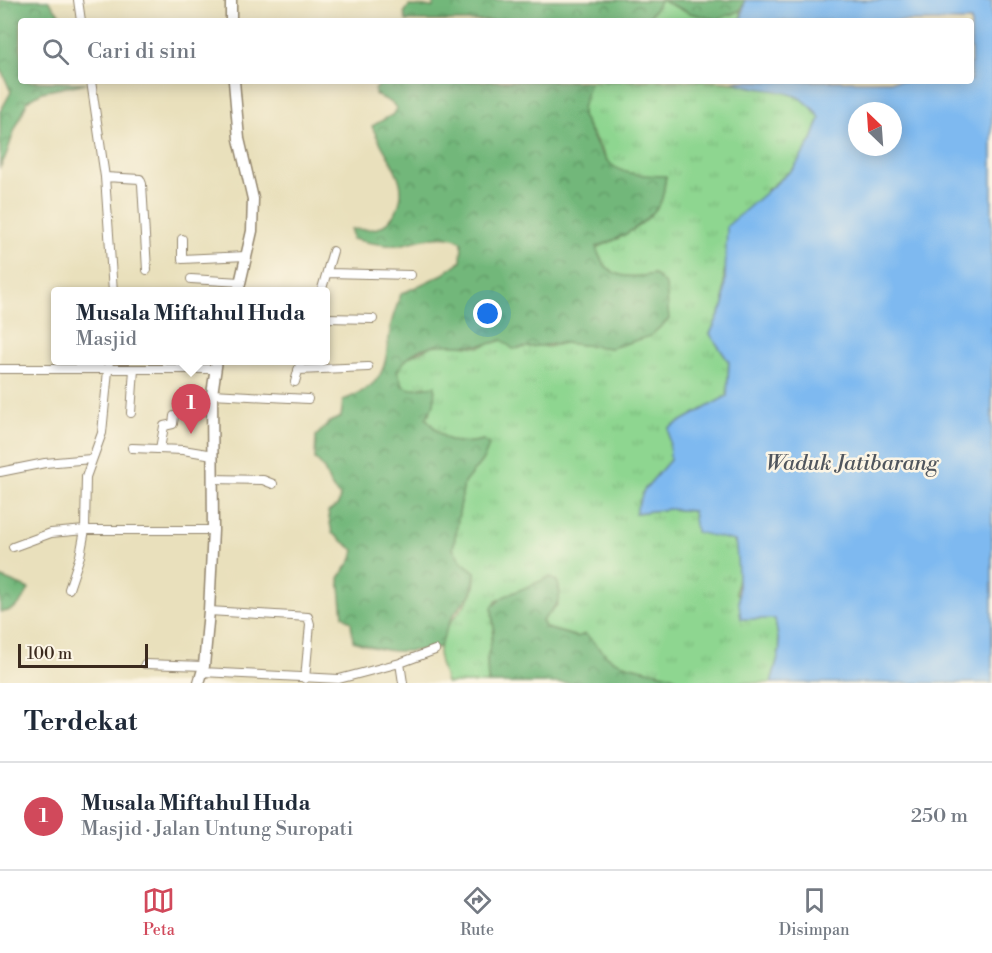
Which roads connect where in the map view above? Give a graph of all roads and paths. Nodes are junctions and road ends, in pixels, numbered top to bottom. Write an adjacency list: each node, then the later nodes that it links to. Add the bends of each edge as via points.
1 (78, 0): 3 (street)
2 (231, 0): 4 (main road)
3 (81, 18)
4 (231, 18)
5 (91, 84): 7 (street)
6 (234, 84): 10 (main road, via 240,139 253,199)
7 (105, 177): 11 (street, via 140,179); 15 (street)
8 (182, 239): 10 (street, via 182,259)
9 (333, 251): 12 (street)
10 (246, 256): 16 (main road)
11 (147, 270)
12 (328, 273): 13 (street); 17 (street)
13 (411, 275)
14 (191, 279): 16 (street)
15 (113, 287)
16 (239, 287)
17 (323, 287)
18 (330, 318): 19 (street)
19 (373, 319)
20 (109, 365): 24 (street); 25 (street); 35 (street, via 102,433)
21 (215, 365): 25 (street); 28 (main road)
22 (300, 365): 26 (street)
23 (368, 368): 26 (street)
24 (0, 369)
25 (134, 369): 30 (street)
26 (298, 370): 27 (street)
27 (295, 382)
28 (212, 394): 29 (street); 34 (main road)
29 (308, 399)
30 (131, 413)
31 (174, 416): 33 (street, via 173,424 164,426)
32 (132, 448): 33 (street)
33 (160, 449): 34 (street)
34 (213, 455): 37 (main road)
35 (91, 459): 36 (street); 39 (street, via 86,477)
36 (0, 472)
37 (213, 479): 38 (street, via 263,480); 40 (main road)
38 (273, 484)
39 (85, 530): 40 (street); 41 (street, via 51,533); 42 (street)
40 (213, 530): 43 (main road)
41 (13, 547)
42 (69, 589)
43 (209, 611): 47 (main road); 48 (street, via 308,617)
44 (435, 650): 45 (street)
45 (400, 663): 48 (street, via 339,679); 49 (street)
46 (145, 664): 47 (street)
47 (202, 674): 48 (street)
48 (305, 679)
49 (403, 683)

